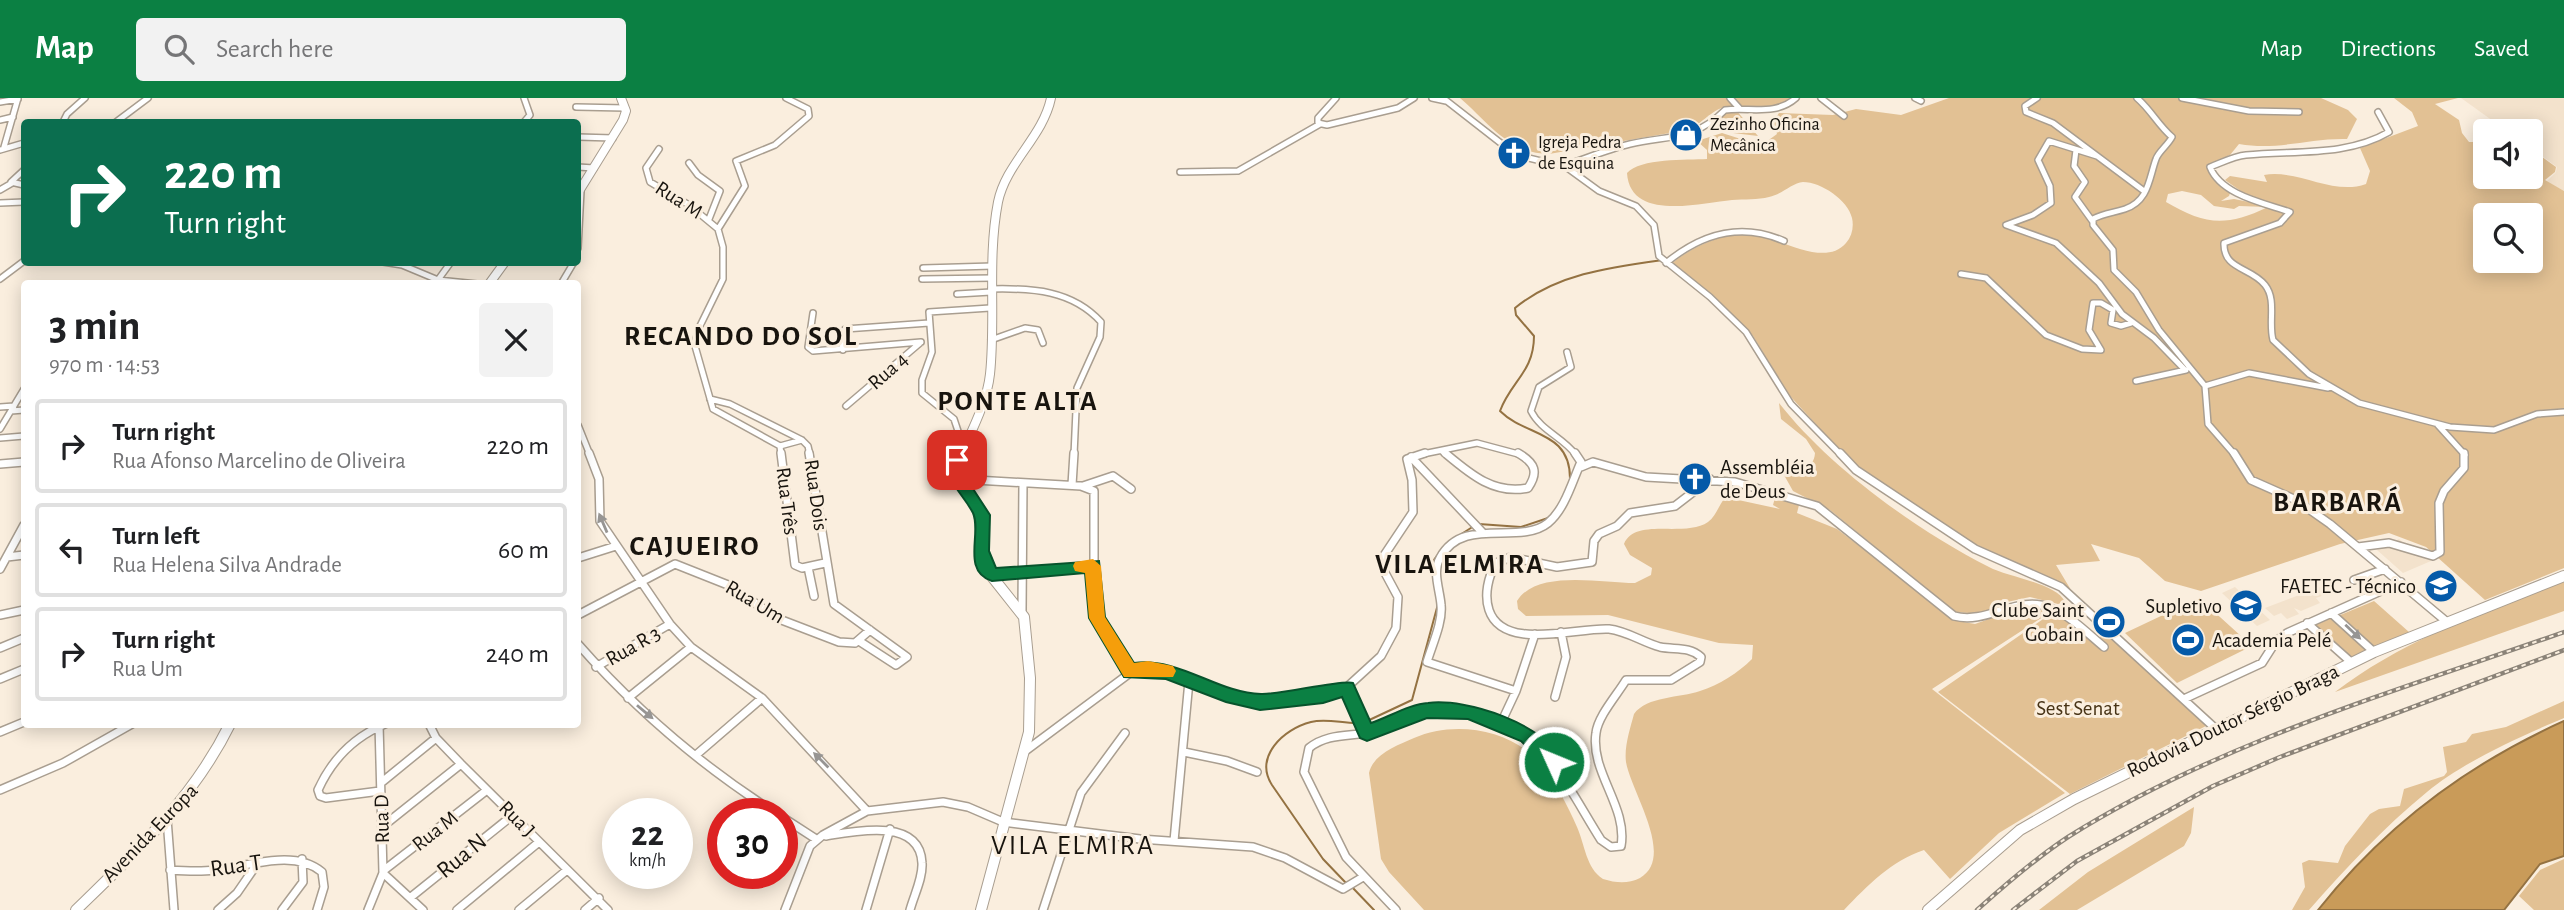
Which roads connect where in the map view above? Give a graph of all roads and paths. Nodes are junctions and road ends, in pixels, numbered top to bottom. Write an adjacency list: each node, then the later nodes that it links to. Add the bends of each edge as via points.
1 (18, 98): 19 (street); 28 (street)
2 (85, 98): 29 (street)
3 (139, 98): 21 (street)
4 (148, 98): 21 (street)
5 (524, 98): 31 (street, via 530,115)
6 (621, 98): 23 (street)
7 (786, 98): 57 (street, via 809,110 809,116 766,149 736,161 745,186)
8 (1051, 98): 62 (street, via 1047,118 1000,193)
9 (1336, 98): 33 (street, via 1316,120)
10 (1415, 98): 33 (street, via 1398,108)
11 (1432, 98): 20 (street)
12 (1443, 98): 20 (street)
13 (1730, 98): 24 (street)
14 (1796, 98): 24 (street, via 1777,108)
15 (1821, 98): 27 (street)
16 (2037, 98): 41 (street, via 2025,106 2026,112 2053,123)
17 (2137, 98): 52 (street, via 2172,137 2156,157)
18 (2182, 98): 26 (street, via 2249,111)
19 (0, 102)
20 (1451, 103): 43 (street, via 1516,155)
21 (133, 107): 30 (street)
22 (576, 107): 23 (street)
23 (625, 108): 36 (street)
24 (1739, 108): 43 (street, via 1722,111 1710,125 1690,135 1630,144)
25 (2378, 112): 85 (street, via 2389,132 2377,142 2296,154 2244,155 2210,167 2213,175 2238,194 2290,212 2274,226 2224,243 2223,252 2231,264 2258,278 2270,293 2273,340 2309,374)
26 (2299, 113)
27 (1844, 116)
28 (13, 117): 32 (street); 34 (street)
29 (64, 119)
30 (119, 119)
31 (527, 119)
32 (0, 120)
33 (1320, 124): 47 (street, via 1238,171)
34 (3, 137): 38 (street)
35 (581, 137): 36 (street)
36 (613, 138): 45 (street)
37 (21, 144): 38 (street)
38 (2, 148)
39 (659, 149): 55 (street, Rua M, via 646,167 652,184)
40 (2076, 150): 41 (street); 56 (street, via 2074,166 2085,182 2075,197); 74 (street, via 2047,142 2037,166 2051,188 2051,203 2006,224 2056,243 2099,283)
41 (2098, 156): 52 (street)
42 (689, 163): 55 (street, via 698,176 720,191)
43 (1563, 166): 59 (street, via 1595,189 1646,214 1654,225 1657,252)
44 (581, 167): 45 (street)
45 (594, 168): 50 (street)
46 (21, 172): 48 (street)
47 (1180, 172)
48 (12, 183): 49 (street); 51 (street)
49 (21, 184)
50 (581, 188)
51 (0, 190)
52 (2144, 191): 56 (street, via 2141,199 2126,209 2100,214)
53 (21, 202): 54 (street)
54 (0, 203)
55 (709, 219): 57 (street, Rua M)
56 (2093, 222): 82 (street, via 2111,247 2114,270 2136,292)
57 (718, 229): 87 (street, Rua Três, via 723,279 695,342)
58 (1784, 241): 59 (street, via 1758,229 1735,230 1691,245)
59 (1666, 262): 145 (street, via 1746,332 1791,404 1862,475 1975,549 2061,587)
60 (21, 263): 66 (street)
61 (406, 266): 68 (street)
62 (993, 266): 63 (street); 65 (street)
63 (923, 268)
64 (1961, 274): 74 (street, via 1986,278 2037,329 2082,349 2101,350 2089,330 2093,303 2113,310 2114,325)
65 (992, 278): 67 (street); 69 (street)
66 (0, 279)
67 (922, 279)
68 (432, 280)
69 (991, 290): 70 (street); 71 (street); 111 (street, via 1026,289 1059,296 1081,305 1101,322 1100,337 1077,384)
70 (957, 294)
71 (990, 308): 73 (street, via 932,310); 76 (street)
72 (813, 313): 79 (street, via 809,349)
73 (929, 323): 75 (street); 79 (street, via 845,329 841,334)
74 (2131, 323): 81 (street, via 2154,338)
75 (930, 337): 77 (street, Rua 4); 100 (street, via 932,352 922,393 955,421)
76 (990, 340): 78 (street, via 1029,327 1038,330); 100 (street, via 988,386)
77 (921, 342): 79 (street); 88 (street, Rua 4)
78 (1043, 343)
79 (844, 350)
80 (1567, 352): 102 (street, via 1572,366 1539,387 1531,411 1537,423)
81 (2185, 370): 82 (street); 83 (street)
82 (2194, 373): 84 (street)
83 (2136, 382)
84 (2205, 386): 85 (street, via 2249,373); 116 (street, via 2208,424 2250,480 2296,500)
85 (2334, 388): 93 (street, via 2368,406)
86 (21, 394): 90 (street)
87 (710, 399): 97 (street, Rua Dois, via 726,402); 99 (street, Rua Três, via 714,410)
88 (846, 406)
89 (0, 407): 90 (street)
90 (13, 409): 91 (street); 94 (street)
91 (21, 410)
92 (2564, 412): 93 (street, via 2537,414 2494,430)
93 (2435, 423): 116 (street, via 2466,461 2463,472 2442,494 2438,522 2441,552 2433,556 2390,541)
94 (0, 429)
95 (21, 436): 96 (street)
96 (0, 438)
97 (802, 440): 99 (street); 121 (street, Rua Dois, via 810,451)
98 (581, 445): 117 (street, one-way to 98, via 600,521 598,479)
99 (780, 446): 123 (street, Rua Três, via 794,564)
100 (963, 446): 108 (street, via 954,468)
101 (1442, 451): 101 (street, via 1472,443 1503,448 1532,460 1536,475 1528,488 1501,489 1479,480); 103 (street)
102 (1577, 454): 105 (street); 107 (street)
103 (1411, 457): 115 (street); 159 (street, via 1406,463 1412,480 1412,515 1383,557 1384,571 1398,597 1395,633 1381,656)
104 (21, 462): 106 (street)
105 (1596, 463): 107 (street); 109 (street, via 1646,477)
106 (0, 464)
107 (1581, 467): 115 (street, via 1560,510 1544,526)
108 (958, 479): 110 (street); 127 (street, via 981,511 981,551)
109 (1710, 479): 143 (street, via 1675,506 1630,513 1599,534 1590,563 1558,567 1514,557 1496,563 1487,597 1492,620 1508,631); 145 (street, via 1751,485 1823,510 1958,618 1979,621 2020,604 2039,603 2058,611 2106,646)
110 (1023, 483): 111 (street); 126 (street)
111 (1072, 485): 112 (street)
112 (1083, 486): 113 (street, via 1113,477); 122 (street, via 1095,492)
113 (1131, 489)
114 (21, 530): 119 (street)
115 (1482, 532): 160 (street, via 1456,542 1438,560 1442,609 1427,663)
116 (2356, 545): 125 (street)
117 (616, 546): 120 (street); 131 (street)
118 (21, 555): 119 (street)
119 (7, 556): 124 (street)
120 (581, 557)
121 (825, 563): 123 (street); 141 (street, Rua Dois, via 832,601)
122 (1093, 566): 126 (street); 156 (street, via 1097,618)
123 (808, 567): 132 (street)
124 (0, 569)
125 (2385, 569): 129 (street); 130 (street)
126 (1021, 570): 127 (street); 133 (street)
127 (992, 575): 133 (street)
128 (2564, 576): 138 (street, Rodovia Doutor Sérgio Braga)
129 (2354, 580)
130 (2401, 582): 135 (street); 138 (street)
131 (640, 583): 136 (street); 140 (street); 146 (street, Rua Um, via 668,566 682,564 735,589 779,619 839,642)
132 (814, 596)
133 (1021, 610): 177 (street, via 1026,623 1031,710)
134 (21, 611): 137 (street)
135 (2331, 612): 139 (street); 150 (street, one-way to 150)
136 (581, 613)
137 (0, 615)
138 (2447, 622): 150 (street, Rodovia Doutor Sérgio Braga)
139 (2308, 623): 153 (street); 164 (street, via 2276,640 2262,663)
140 (670, 624): 147 (street); 154 (street, Rua R 3)
141 (870, 630): 146 (street); 146 (street, via 907,654 901,664 893,664)
142 (1561, 632): 143 (street); 152 (street, via 1610,629 1662,647 1692,650); 161 (street, via 1566,657)
143 (1535, 634): 160 (street)
144 (21, 639): 148 (street)
145 (2121, 640): 164 (street)
146 (859, 641)
147 (691, 647): 162 (street); 163 (street)
148 (0, 648)
149 (581, 648): 154 (street)
150 (2374, 653): 153 (street, Rodovia Doutor Sérgio Braga)
151 (1710, 654): 152 (street)
152 (1701, 657): 166 (street, via 1675,679 1626,680 1598,726 1598,761 1623,833 1620,847 1601,840 1546,751)
153 (2352, 663): 172 (street, Rodovia Doutor Sérgio Braga)
154 (596, 667): 162 (street)
155 (21, 670): 157 (street)
156 (1130, 671): 158 (street, via 1158,670); 177 (street)
157 (0, 679)
158 (1189, 681): 159 (street, via 1260,702); 178 (street)
159 (1346, 688): 175 (street)
160 (1516, 691): 166 (street)
161 (1555, 696)
162 (628, 698): 179 (street, one-way to 179)
163 (762, 698): 179 (street); 186 (street, one-way to 163)
164 (2186, 698): 172 (street)
165 (21, 723): 173 (street)
166 (1501, 723): 175 (street, via 1469,712 1440,709)
167 (125, 728): 183 (street, via 63,763)
168 (228, 728): 188 (street, Avenida Europa, via 198,785)
169 (372, 728): 182 (street, via 354,741 318,790 326,798)
170 (381, 728): 182 (street, Rua D)
171 (431, 728): 176 (street, Rua J)
172 (2217, 730): 222 (street, Rodovia Doutor Sérgio Braga, via 2020,830)
173 (0, 732)
174 (1125, 733): 192 (street, via 1081,793)
175 (1367, 733): 202 (street, via 1320,739 1306,753 1304,767 1346,857)
176 (436, 738): 180 (street, Rua J); 182 (street)
177 (1023, 752): 189 (street)
178 (1184, 752): 181 (street); 195 (street)
179 (696, 755): 185 (street)
180 (461, 764): 184 (street, Rua J); 190 (street)
181 (1257, 772)
182 (381, 786): 190 (street, Rua D)
183 (0, 790)
184 (487, 790): 187 (street, Rua J); 201 (street, Rua M)
185 (752, 798)
186 (867, 811): 189 (street, via 948,802); 194 (street)
187 (513, 815): 196 (street, Rua J); 203 (street, Rua N)
188 (167, 819): 199 (street, via 172,838); 205 (street, Avenida Europa)
189 (1003, 821): 192 (street); 219 (street)
190 (382, 827): 201 (street, Rua D)
191 (798, 827): 194 (street)
192 (1068, 828): 195 (street); 220 (street)
193 (890, 829): 194 (street); 217 (street); 218 (street, via 920,853 922,863)
194 (817, 839): 216 (street)
195 (1174, 841): 202 (street, via 1260,848 1348,889)
196 (539, 842): 200 (street, Rua J); 212 (street)
197 (302, 859): 198 (street, Rua T); 208 (street, via 303,882); 209 (street, via 318,869 324,882)
198 (257, 864): 199 (street, Rua T); 207 (street)
199 (170, 870): 206 (street, via 168,888)
200 (567, 870): 204 (street, Rua J); 213 (street)
201 (383, 872): 203 (street); 210 (street, Rua D)
202 (1363, 877): 221 (street)
203 (411, 897): 211 (street)
204 (599, 898): 214 (street); 215 (street, Rua J)
205 (76, 910)
206 (174, 910)
207 (218, 910)
208 (282, 910)
209 (317, 910)
210 (368, 910)
211 (423, 910)
212 (457, 910)
213 (519, 910)
214 (585, 910)
215 (608, 910)
216 (786, 910)
217 (866, 910)
218 (910, 910)
219 (981, 910)
220 (1043, 910)
221 (1396, 910)
222 (1928, 910)

